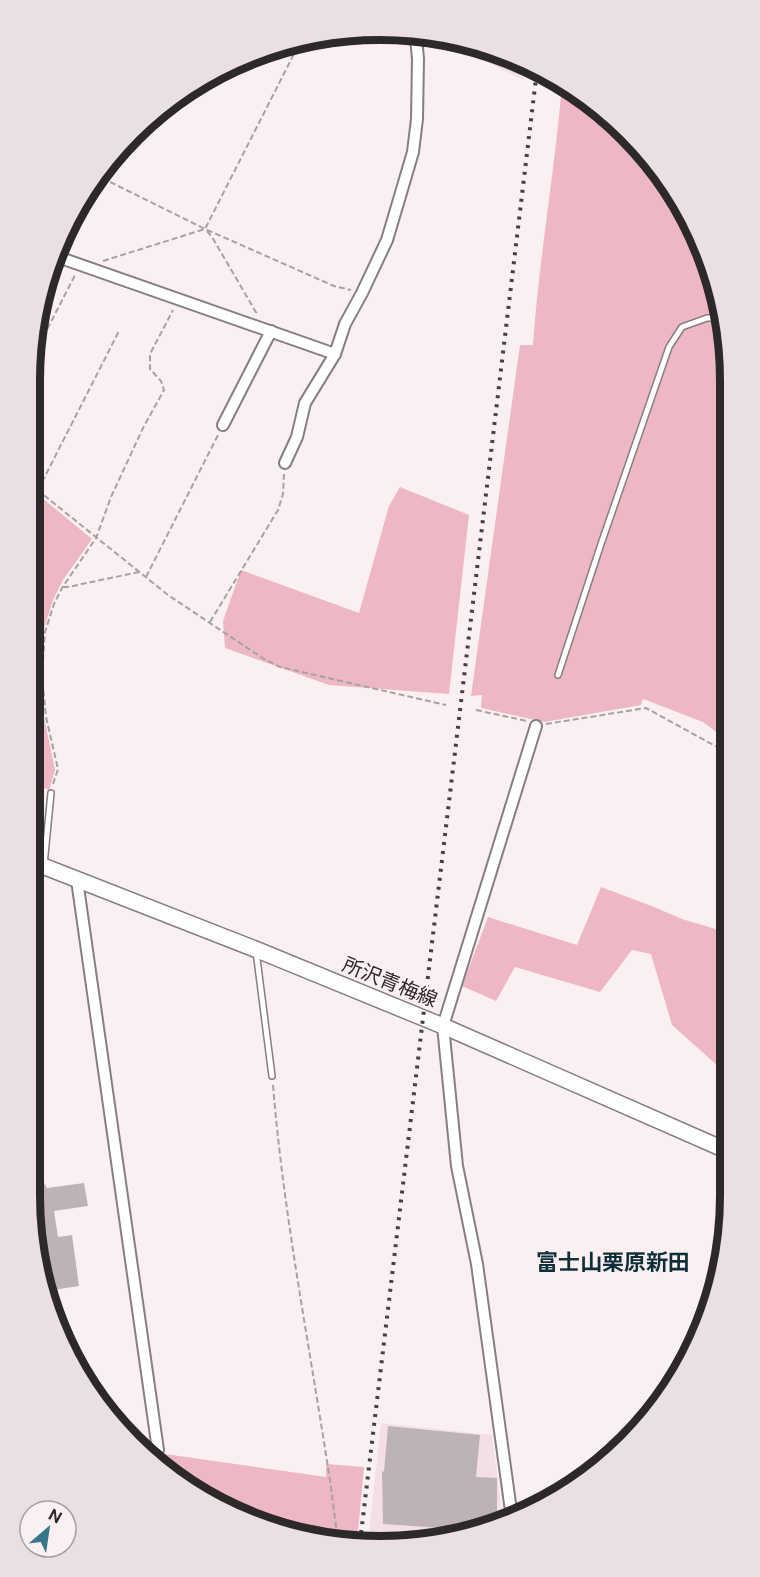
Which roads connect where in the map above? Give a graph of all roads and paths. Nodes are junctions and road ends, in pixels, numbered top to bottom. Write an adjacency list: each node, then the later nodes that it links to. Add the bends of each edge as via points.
1 (416, 42): 7 (street, via 413,152 387,240)
2 (295, 51): 4 (path)
3 (106, 180): 4 (path)
4 (205, 229): 6 (path); 7 (path, via 334,286); 10 (path, via 256,313)
5 (63, 259): 6 (street)
6 (82, 266): 8 (street); 13 (path)
7 (362, 293): 14 (street)
8 (178, 299): 10 (street); 19 (path, via 150,354 150,369 164,390 111,497)
9 (714, 318): 24 (lane, via 682,327 669,347)
10 (258, 327): 12 (street)
11 (119, 331): 17 (path)
12 (271, 331): 14 (street); 15 (street)
13 (43, 339)
14 (335, 354): 16 (street, via 305,403 297,437)
15 (223, 425): 21 (path)
16 (285, 463): 23 (path, via 278,510)
17 (40, 486)
18 (40, 492): 19 (path)
19 (96, 538): 20 (path); 22 (path)
20 (140, 572): 21 (path); 22 (path)
21 (146, 577): 23 (path)
22 (63, 587): 29 (path, via 45,632 42,675 46,717 58,769)
23 (210, 622): 25 (path, via 280,667)
24 (558, 675)
25 (446, 705)
26 (476, 710): 27 (path)
27 (536, 726): 28 (path, via 646,708); 34 (street)
28 (720, 749)
29 (51, 793): 30 (lane)
30 (40, 849)
31 (40, 865): 32 (main road, 所沢青梅線)
32 (77, 880): 33 (main road, 所沢青梅線); 37 (street)
33 (255, 949): 34 (main road, 所沢青梅線); 35 (lane)
34 (443, 1026): 36 (main road, 所沢青梅線); 38 (street, via 457,1166 477,1264)
35 (272, 1076): 39 (path, via 277,1138)
36 (720, 1148)
37 (158, 1450)
38 (511, 1511)
39 (337, 1534)

